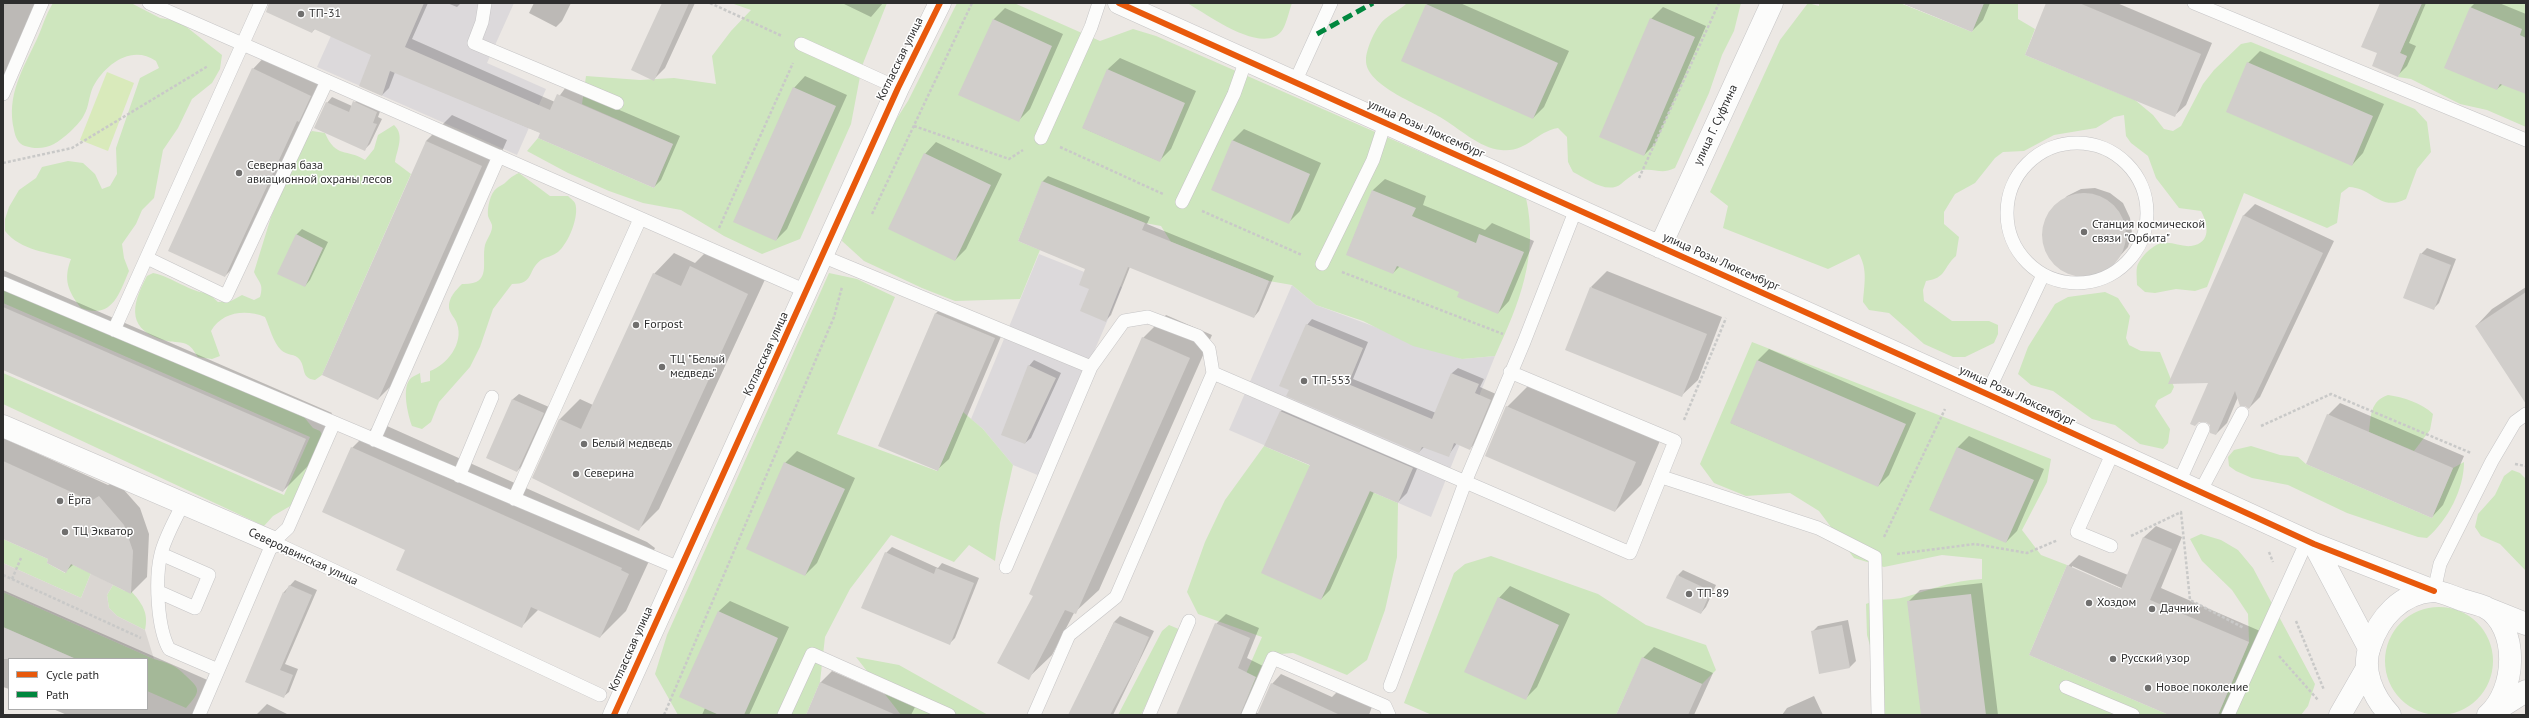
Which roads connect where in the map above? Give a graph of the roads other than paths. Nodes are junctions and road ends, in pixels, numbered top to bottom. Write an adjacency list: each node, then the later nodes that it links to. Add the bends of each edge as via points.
1 (42, 3): 17 (lane)
2 (149, 3): 11 (lane)
3 (261, 3): 11 (lane)
4 (485, 3): 18 (lane, via 482,22 474,43)
5 (940, 3): 16 (street, Котласская улица)
6 (1099, 3): 20 (lane, via 1091,27)
7 (1119, 3): 13 (street, улица Розы Люксембург)
8 (1331, 3): 15 (lane)
9 (1772, 3): 26 (street, улица Г. Суфтина)
10 (2194, 3): 21 (lane)
11 (243, 44): 14 (lane); 28 (lane)
12 (801, 44): 16 (lane)
13 (1246, 60): 15 (street, улица Розы Люксембург); 23 (lane, via 1234,94)
14 (327, 81): 22 (lane); 28 (lane, via 226,296)
15 (1295, 82): 19 (street, улица Розы Люксембург)
16 (898, 88): 27 (street, Котласская улица)
17 (3, 94)
18 (618, 102)
19 (1385, 123): 24 (street, улица Розы Люксембург); 29 (lane, via 1373,160)
20 (1041, 138)
21 (2526, 140)
22 (499, 156): 25 (lane); 44 (lane)
23 (1182, 202)
24 (1576, 208): 26 (street, улица Розы Люксембург); 35 (lane)
25 (640, 219): 32 (lane); 51 (lane)
26 (1660, 247): 37 (street, улица Розы Люксембург)
27 (822, 256): 32 (street, Котласская улица); 34 (lane)
28 (147, 258): 33 (lane)
29 (1322, 264)
30 (2042, 275): 30 (lane, via 2031,267 2016,249 2008,231 2006,203 2018,173 2039,153 2066,143 2093,144 2113,152 2125,161 2139,180 2147,208 2141,242 2123,266 2097,280 2072,283); 37 (lane)
31 (3, 284): 33 (lane)
32 (806, 291): 58 (street, Котласская улица)
33 (114, 330): 41 (lane)
34 (1091, 367): 36 (lane, via 1124,321 1148,317 1198,336 1209,349); 57 (lane)
35 (1510, 372): 47 (lane, via 1675,441); 48 (lane)
36 (1213, 373): 48 (lane); 75 (lane, via 1116,596 1068,635)
37 (1986, 394): 45 (street, улица Розы Люксембург)
38 (492, 397): 46 (lane)
39 (2242, 413): 50 (lane, via 2224,442)
40 (2526, 414): 59 (lane, via 2514,422 2492,461 2440,564)
41 (334, 423): 44 (lane); 53 (lane, via 288,528)
42 (3, 426): 52 (street, Северодвинская улица)
43 (2203, 429): 49 (lane)
44 (374, 440): 46 (lane)
45 (2113, 452): 49 (street, улица Розы Люксембург); 55 (lane, via 2077,532)
46 (459, 476): 51 (lane)
47 (1662, 477): 48 (lane, via 1630,553); 79 (lane, via 1818,528 1875,557)
48 (1466, 480): 66 (lane)
49 (2179, 482): 50 (street, улица Розы Люксембург)
50 (2200, 492): 54 (street, улица Розы Люксембург)
51 (514, 499): 58 (lane)
52 (182, 503): 53 (street, Северодвинская улица); 56 (lane)
53 (273, 542): 65 (lane); 69 (lane, Северодвинская улица)
54 (2310, 542): 59 (street, улица Розы Люксембург); 64 (street); 81 (lane, via 2284,591)
55 (2111, 546)
56 (161, 554): 60 (lane); 60 (lane, via 209,575 195,608)
57 (1006, 567)
58 (680, 568): 72 (street, Котласская улица)
59 (2434, 591): 61 (street, улица Розы Люксембург); 64 (street, via 2415,595 2399,603 2385,615 2375,630)
60 (159, 592): 65 (lane, via 161,628 169,649)
61 (2485, 608): 63 (street, улица Розы Люксембург); 70 (street, via 2500,624 2511,664 2508,685)
62 (1189, 621): 76 (lane)
63 (2526, 624)
64 (2368, 658): 82 (street); 83 (street, via 2375,696)
65 (218, 670): 71 (lane)
66 (1390, 686)
67 (2066, 687): 80 (lane)
68 (2526, 691): 70 (street)
69 (600, 695)
70 (2490, 714)
71 (199, 715)
72 (614, 715)
73 (784, 715): 74 (lane, via 812,654)
74 (949, 715)
75 (1034, 715)
76 (1149, 715)
77 (1248, 715): 78 (lane, via 1272,658 1385,706)
78 (1389, 715)
79 (1878, 715)
80 (2133, 715)
81 (2228, 715)
82 (2340, 715)
83 (2390, 715)

